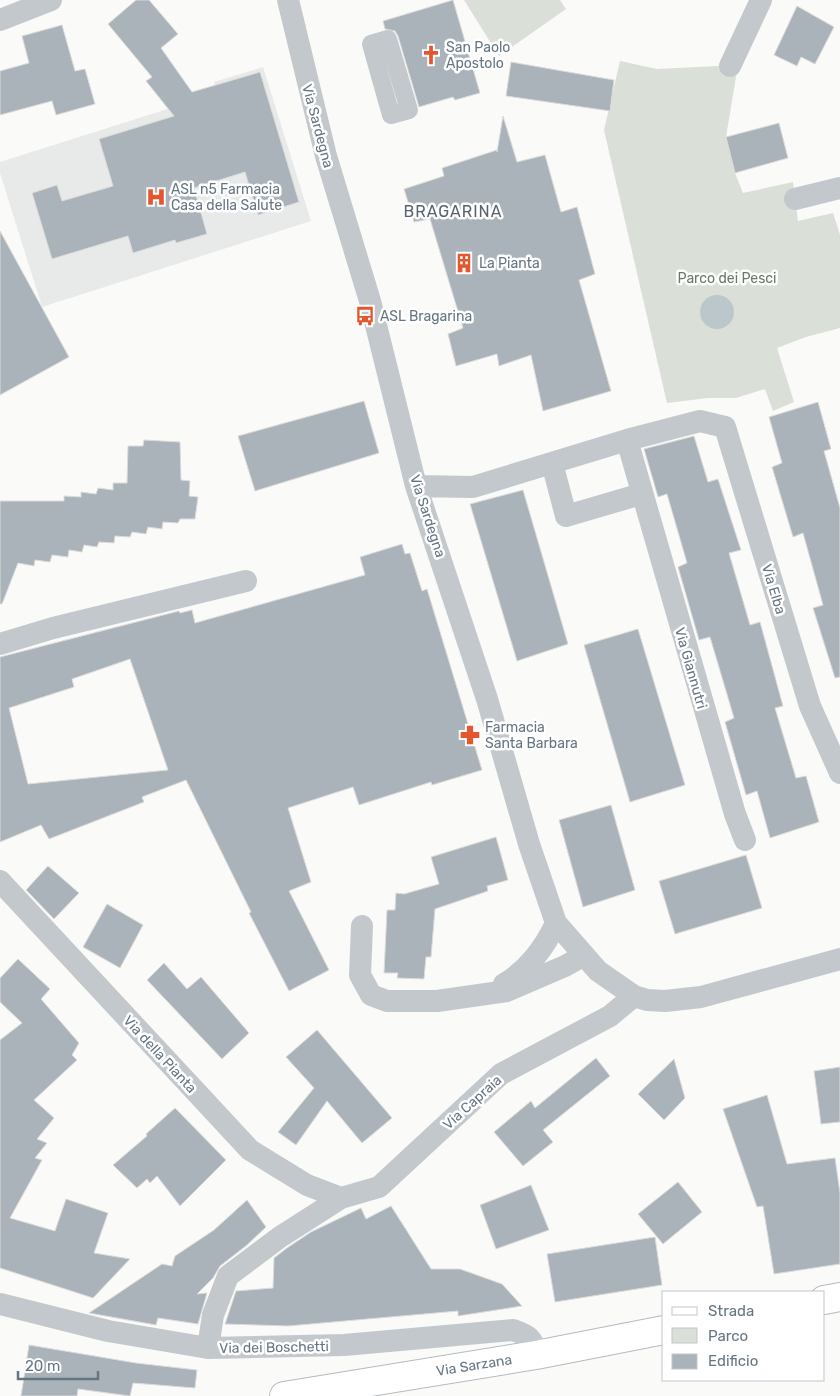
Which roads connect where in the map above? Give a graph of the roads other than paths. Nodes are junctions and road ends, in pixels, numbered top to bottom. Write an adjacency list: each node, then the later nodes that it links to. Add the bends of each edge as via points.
1 (51, 0): 4 (street)
2 (288, 0): 10 (street, Via Sardegna, via 326,156 370,302)
3 (761, 0): 5 (street)
4 (0, 20)
5 (730, 66)
6 (840, 188): 7 (street)
7 (795, 199)
8 (626, 440): 9 (street); 11 (street, Via Giannutri); 14 (street, Via Elba, via 700,420 725,427 810,706)
9 (552, 463): 10 (street, via 474,487); 11 (street, via 566,516)
10 (416, 486): 17 (street, Via Sardegna, via 481,680 529,844)
11 (641, 494): 15 (street, Via Giannutri)
12 (246, 581): 13 (street)
13 (0, 644)
14 (840, 773)
15 (744, 840)
16 (0, 881): 23 (street, Via della Pianta, via 250,1150 307,1185)
17 (556, 923): 19 (street, Via Sardegna); 21 (street, via 549,939 516,977)
18 (362, 926): 21 (street, via 360,976 372,996 387,1001 436,1001)
19 (583, 956): 21 (street, via 508,991); 22 (street, Via Sardegna, via 598,971)
20 (837, 959): 22 (street, via 682,1001 647,1000)
21 (484, 993)
22 (634, 996): 23 (street, Via Capraia, via 610,1016 502,1074 379,1187)
23 (341, 1198): 28 (street, Via Capraia, via 280,1237 228,1276 213,1314)
24 (840, 1296): 25 (main road)
25 (825, 1300)
26 (0, 1304): 28 (street, Via dei Boschetti, via 108,1331)
27 (662, 1330): 29 (main road, Via Sarzana)
28 (208, 1348): 29 (street, Via dei Boschetti, via 344,1345 513,1330 526,1334 534,1342)
29 (536, 1355): 30 (main road, Via Sarzana)
30 (284, 1396)

